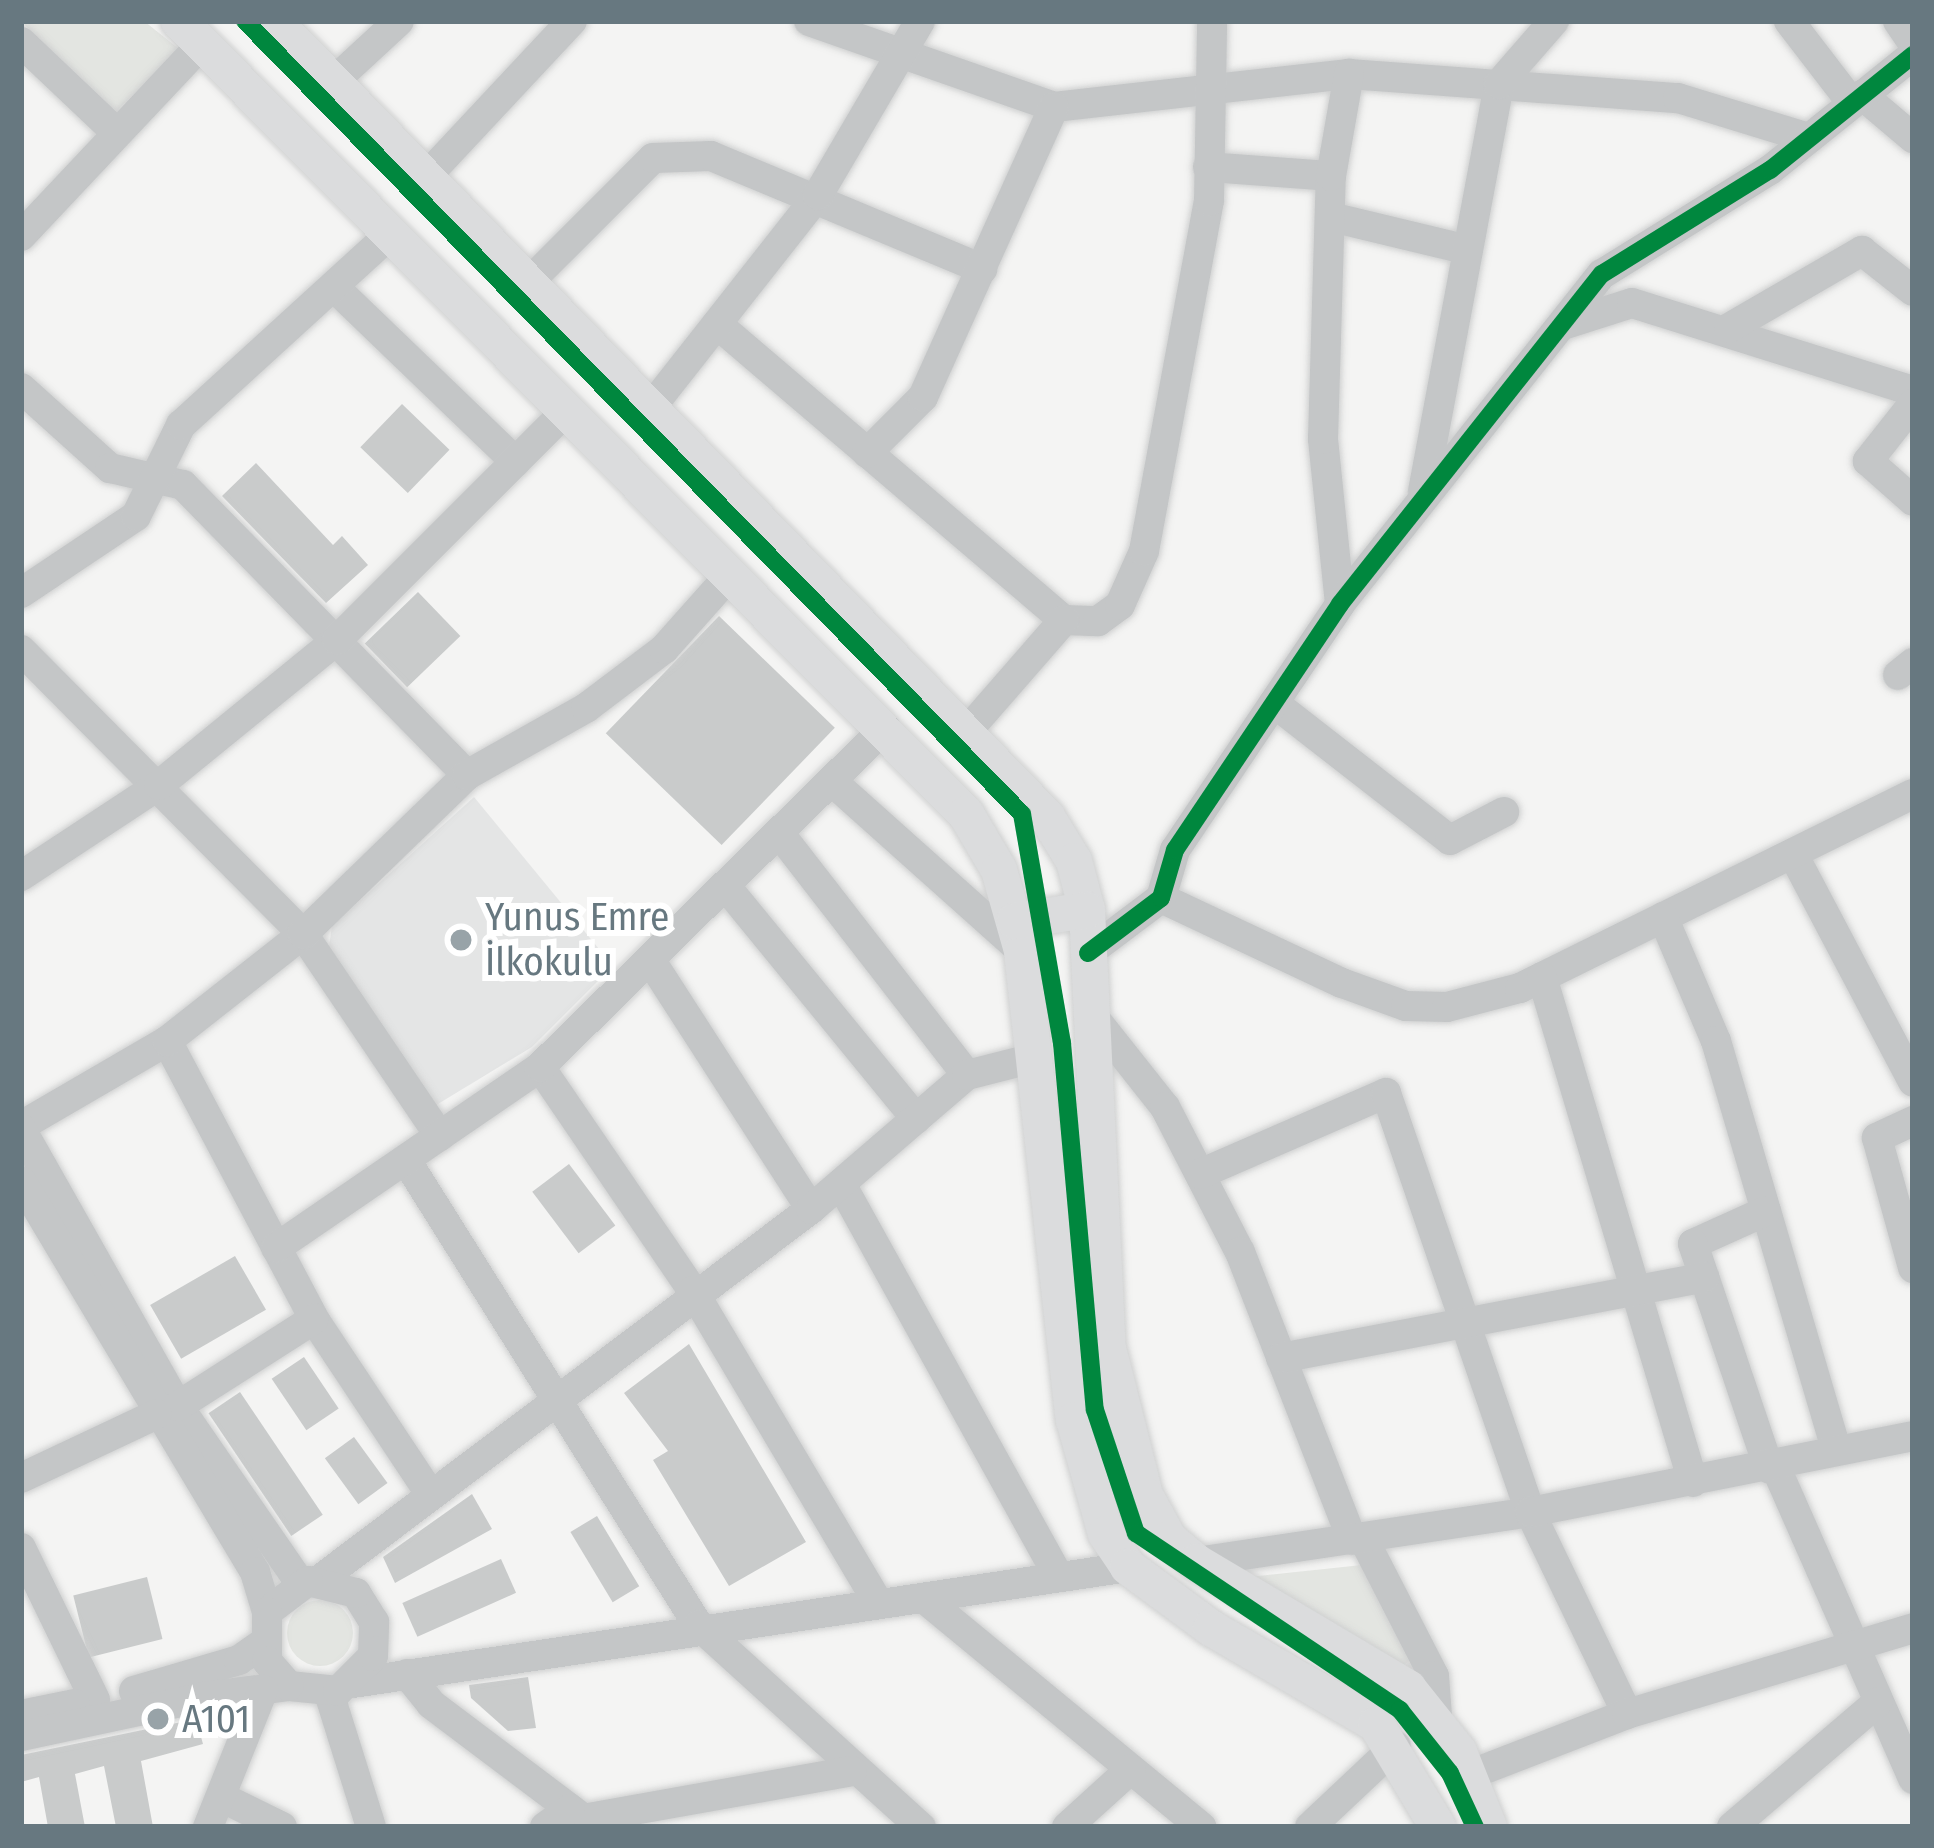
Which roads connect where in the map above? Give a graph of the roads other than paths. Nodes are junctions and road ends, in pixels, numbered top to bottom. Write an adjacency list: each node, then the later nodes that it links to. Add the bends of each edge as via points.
1 (274, 21): 16 (main road)
2 (399, 21): 16 (street)
3 (572, 21): 26 (street)
4 (809, 21): 13 (street)
5 (920, 21): 13 (street)
6 (1212, 21): 18 (street)
7 (1553, 21): 17 (street)
8 (1789, 21): 19 (street)
9 (1898, 21): 12 (street)
10 (190, 33): 21 (street); 30 (main road)
11 (21, 42): 21 (street)
12 (1913, 43)
13 (908, 52): 20 (street); 27 (street)
14 (1913, 55): 19 (street)
15 (1349, 74): 17 (street); 18 (street); 25 (street)
16 (332, 83): 26 (main road)
17 (1499, 83): 22 (street, via 1678,98); 31 (street)
18 (1215, 93): 20 (street); 24 (street)
19 (1857, 99): 22 (street); 23 (street)
20 (1054, 107): 32 (street)
21 (117, 133): 29 (street)
22 (1809, 138): 37 (street, via 1602,274)
23 (1913, 138)
24 (1208, 167): 25 (street); 52 (street, via 1144,551 1120,605 1098,621)
25 (1331, 176): 28 (street)
26 (423, 180): 33 (main road)
27 (818, 195): 32 (street); 33 (street, via 711,156 653,158); 36 (street)
28 (1331, 217): 31 (street); 51 (street, via 1323,440)
29 (21, 236)
30 (388, 236): 34 (street); 43 (main road)
31 (1464, 249): 47 (street)
32 (982, 269): 44 (street, via 923,397)
33 (527, 284): 42 (main road)
34 (334, 287): 45 (street); 46 (street, via 181,425)
35 (1913, 291): 38 (street, via 1862,251)
36 (717, 324): 42 (street); 44 (street)
37 (1560, 326): 38 (street, via 1632,303); 47 (street)
38 (1729, 328): 40 (street)
39 (21, 388): 46 (street, via 110,469)
40 (1913, 391)
41 (1913, 404): 48 (street, via 1868,461)
42 (649, 410): 57 (main road)
43 (566, 412): 45 (street); 49 (main road)
44 (867, 453): 52 (street)
45 (516, 462): 53 (street)
46 (158, 474): 50 (street, via 136,516); 53 (street, via 207,506)
47 (1422, 497): 51 (street)
48 (1913, 501)
49 (730, 574): 56 (main road); 58 (street, via 664,649 586,708)
50 (21, 593)
51 (1340, 604): 55 (street)
52 (1064, 620): 57 (street)
53 (337, 640): 58 (street); 59 (street)
54 (21, 650): 59 (street)
55 (1274, 704): 62 (street, via 1450,839); 67 (street, via 1175,850)
56 (885, 728): 60 (street); 71 (main road, via 966,814)
57 (968, 730): 68 (main road, via 1047,817 1074,861)
58 (467, 775): 70 (street)
59 (159, 784): 65 (street); 70 (street)
60 (835, 784): 63 (street); 71 (street)
61 (1913, 794): 64 (street)
62 (1504, 812)
63 (783, 838): 66 (street); 80 (street)
64 (1793, 856): 69 (street); 81 (street)
65 (21, 876)
66 (728, 889): 73 (street); 82 (street)
67 (1161, 898): 72 (street); 74 (street, via 1406,1006 1486,1000)
68 (1087, 910): 71 (main road); 72 (main road)
69 (1663, 917): 74 (street); 91 (street, via 1715,1041)
70 (304, 934): 76 (street); 85 (street)
71 (1019, 936): 78 (main road)
72 (1088, 952): 75 (main road)
73 (652, 961): 79 (street); 90 (street)
74 (1541, 977): 95 (street)
75 (1092, 1015): 77 (main road); 87 (street, via 1129,1053)
76 (167, 1041): 84 (street); 92 (street)
77 (1093, 1052): 78 (main road); 108 (main road, via 1108,1348)
78 (1034, 1058): 80 (street); 110 (main road, via 1075,1420)
79 (540, 1067): 85 (street); 96 (street)
80 (967, 1076): 82 (street)
81 (1913, 1082)
82 (916, 1119): 89 (street)
83 (1913, 1120): 93 (street, via 1877,1138)
84 (21, 1128): 101 (street)
85 (440, 1136): 86 (street)
86 (406, 1160): 92 (street); 100 (street)
87 (1200, 1174): 98 (street, via 1386,1093); 99 (street)
88 (21, 1181): 101 (street)
89 (841, 1184): 90 (street); 116 (street)
90 (811, 1209): 96 (street)
91 (1766, 1211): 94 (street, via 1693,1244); 103 (street)
92 (276, 1248): 97 (street)
93 (1913, 1268)
94 (1704, 1277): 95 (street); 104 (street)
95 (1636, 1290): 98 (street); 106 (street)
96 (693, 1291): 100 (street); 121 (street)
97 (314, 1319): 101 (street); 107 (street)
98 (1469, 1322): 99 (street); 109 (street)
99 (1281, 1358): 112 (street)
100 (557, 1394): 107 (street); 124 (street)
101 (168, 1410): 105 (street); 117 (street); 122 (street, via 255,1571)
102 (1913, 1436): 103 (street)
103 (1837, 1451): 104 (street)
104 (1772, 1468): 106 (street); 128 (street)
105 (21, 1478)
106 (1694, 1482): 109 (street)
107 (431, 1495): 111 (street)
108 (1149, 1502): 110 (main road); 114 (main road, via 1169,1539)
109 (1530, 1512): 112 (street); 135 (street)
110 (1101, 1522): 115 (main road)
111 (385, 1534): 117 (street); 119 (street)
112 (1358, 1539): 114 (street); 136 (street, via 1434,1676)
113 (21, 1548): 132 (street)
114 (1196, 1562): 118 (main road)
115 (1128, 1567): 116 (street); 123 (main road)
116 (1057, 1573): 120 (street)
117 (310, 1582): 119 (street); 122 (street)
118 (1230, 1582): 123 (main road); 136 (main road, via 1374,1665)
119 (359, 1598): 126 (street)
120 (926, 1600): 121 (street); 139 (street)
121 (878, 1603): 124 (street)
122 (267, 1612): 127 (street)
123 (1198, 1619): 138 (main road, via 1376,1724)
124 (698, 1624): 129 (street); 140 (street)
125 (1913, 1628): 128 (street)
126 (376, 1639): 129 (street); 131 (street)
127 (262, 1644): 130 (street); 132 (street, via 170,1683)
128 (1857, 1650): 133 (street); 135 (street)
129 (422, 1669): 131 (street); 144 (street, via 431,1704)
130 (276, 1688): 131 (street); 137 (street); 143 (street)
131 (341, 1688): 147 (street)
132 (95, 1700): 134 (street)
133 (1878, 1702): 142 (street); 154 (street)
134 (21, 1714)
135 (1627, 1714): 141 (street)
136 (1437, 1716): 141 (main road)
137 (21, 1736)
138 (1396, 1746): 151 (street); 152 (main road)
139 (1131, 1769): 149 (street); 150 (street)
140 (852, 1771): 144 (street); 148 (street)
141 (1469, 1775): 153 (main road)
142 (1913, 1779)
143 (221, 1797): 145 (street); 146 (street)
144 (573, 1820)
145 (208, 1827)
146 (282, 1827)
147 (371, 1827)
148 (921, 1827)
149 (1067, 1827)
150 (1201, 1827)
151 (1310, 1827)
152 (1438, 1827)
153 (1489, 1827)
154 (1732, 1827)

